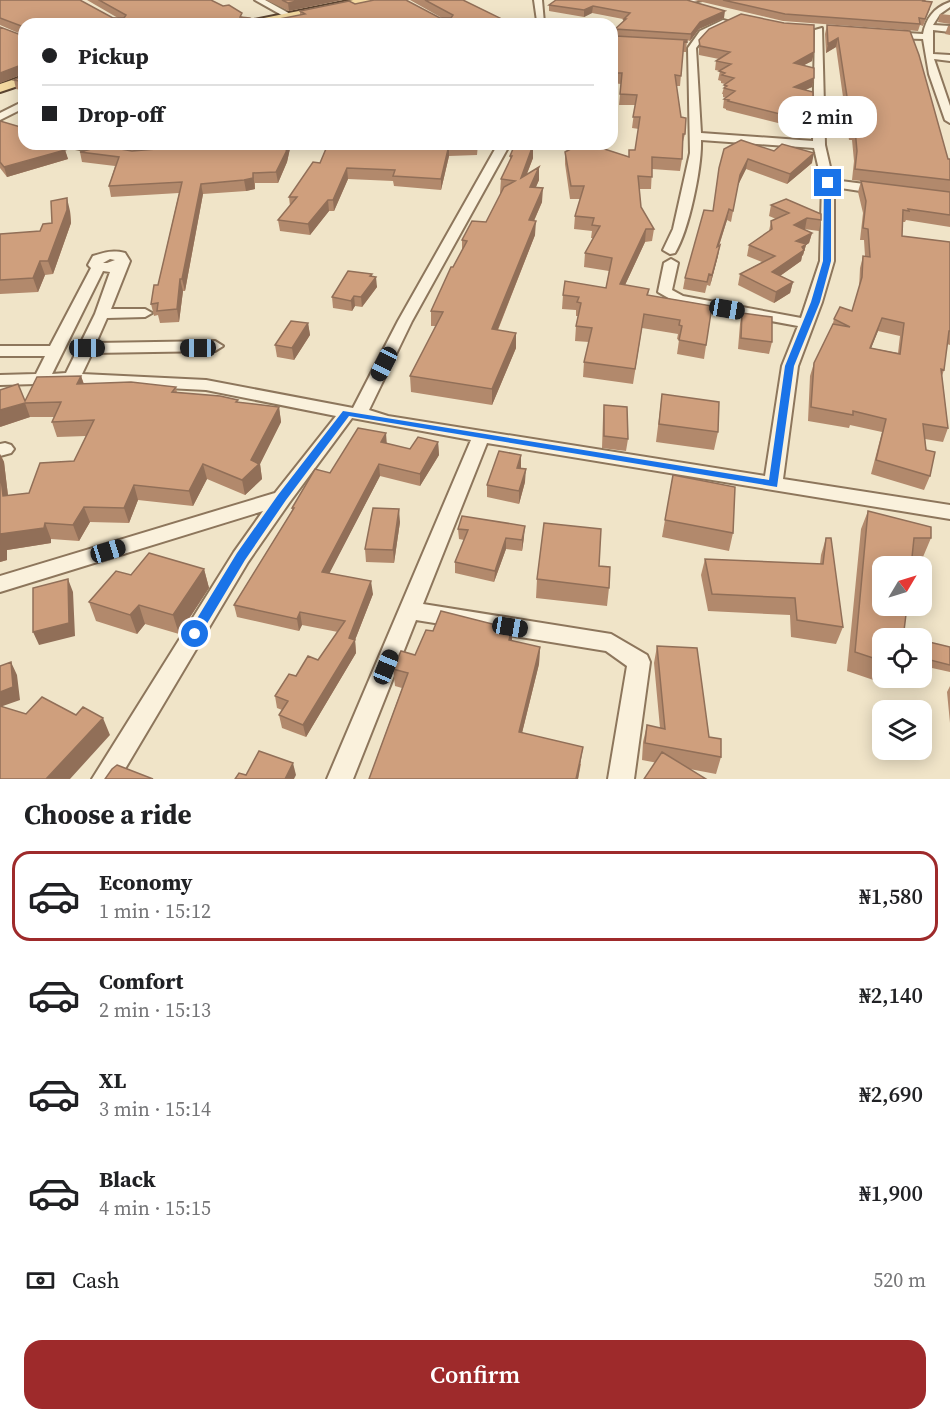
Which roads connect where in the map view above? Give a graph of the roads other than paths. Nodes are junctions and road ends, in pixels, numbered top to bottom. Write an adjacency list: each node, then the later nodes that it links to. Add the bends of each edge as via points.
1 (259, 0): 10 (street)
2 (369, 0): 11 (main road)
3 (538, 0): 13 (street)
4 (698, 0): 5 (street)
5 (679, 1): 8 (street)
6 (381, 2): 12 (main road)
7 (950, 4): 16 (street, via 929,19)
8 (705, 8)
9 (716, 11): 27 (street, via 738,17 703,33 687,46)
10 (281, 18)
11 (297, 18)
12 (300, 18)
13 (541, 18)
14 (950, 29): 16 (street)
15 (820, 30): 28 (street)
16 (926, 32): 17 (street); 18 (street)
17 (878, 34)
18 (930, 56): 19 (street); 25 (street)
19 (950, 58)
20 (18, 76): 21 (main road)
21 (0, 82)
22 (18, 82): 23 (main road)
23 (0, 88)
24 (18, 109): 26 (street)
25 (950, 120)
26 (3, 122)
27 (696, 136): 28 (street); 36 (street, via 696,153 665,292 679,300)
28 (819, 145): 32 (street)
29 (101, 150): 31 (street)
30 (501, 150): 44 (street)
31 (126, 155)
32 (828, 183): 33 (street); 36 (street, via 827,261)
33 (894, 191)
34 (145, 313): 35 (street)
35 (102, 314): 38 (street); 40 (street, via 120,264 98,267)
36 (807, 323): 46 (street, via 790,366)
37 (215, 346): 38 (street)
38 (87, 348): 42 (street)
39 (0, 351): 40 (street)
40 (56, 351): 41 (street)
41 (42, 378): 42 (street); 43 (street)
42 (72, 378): 44 (street, via 206,385)
43 (0, 380)
44 (352, 413): 45 (street); 47 (street)
45 (481, 437): 46 (street); 50 (street)
46 (773, 485): 48 (street)
47 (282, 498): 49 (street); 51 (street, via 241,557)
48 (950, 512)
49 (0, 584)
50 (409, 610): 52 (street); 53 (street, via 611,644 639,663)
51 (105, 779)
52 (340, 779)
53 (621, 779)

